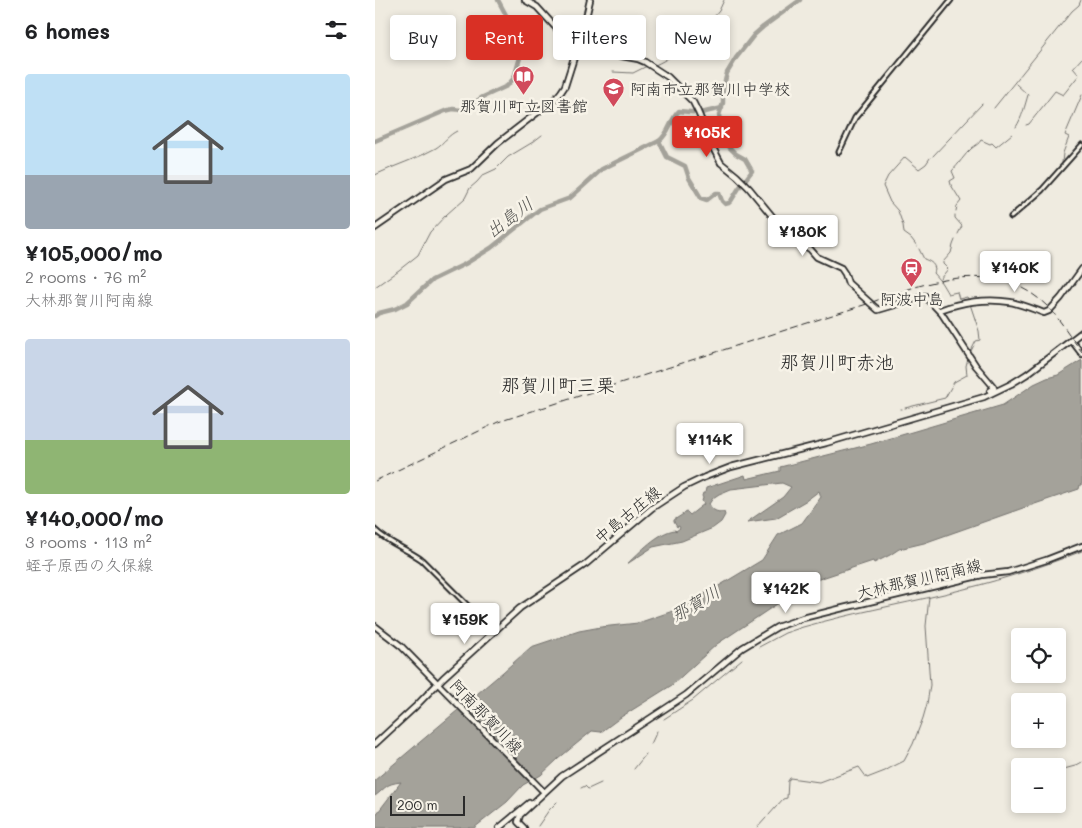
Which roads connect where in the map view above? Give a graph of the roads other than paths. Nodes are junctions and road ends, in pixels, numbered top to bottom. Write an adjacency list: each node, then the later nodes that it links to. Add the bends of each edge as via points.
1 (525, 0): 5 (main road)
2 (590, 0): 4 (main road)
3 (951, 0): 9 (street, via 855,118)
4 (587, 15)
5 (553, 24)
6 (573, 60): 11 (main road, via 565,86 556,98 498,143 471,169 446,180)
7 (640, 60): 13 (main road, via 668,77 693,102 721,163 743,182 791,239 843,270 848,283 877,310 925,296)
8 (1082, 145): 10 (street, via 1042,190)
9 (839, 152)
10 (1011, 217)
11 (375, 228)
12 (1082, 269): 13 (main road, via 1061,298 1044,313 1011,302 988,301)
13 (939, 310): 18 (main road, via 994,388)
14 (1082, 332): 15 (main road)
15 (1073, 340): 16 (main road); 17 (main road); 18 (main road, via 1027,374)
16 (1082, 350)
17 (1082, 354)
18 (984, 397): 23 (main road, 中島古庄線, via 731,467 693,482 652,508 586,564 520,608)
19 (375, 530): 22 (street, via 422,560)
20 (1082, 546): 25 (main road, 大林那賀川阿南線, via 1008,572 982,575 839,609 777,628 742,648 686,695)
21 (375, 626): 23 (main road, 阿南那賀川線, via 401,646)
22 (491, 628)
23 (437, 683): 24 (main road, 中島古庄線); 25 (main road, 阿南那賀川線)
24 (375, 744)
25 (543, 791): 26 (main road)
26 (537, 798): 27 (main road); 28 (main road, via 518,819)
27 (499, 828)
28 (524, 828)

